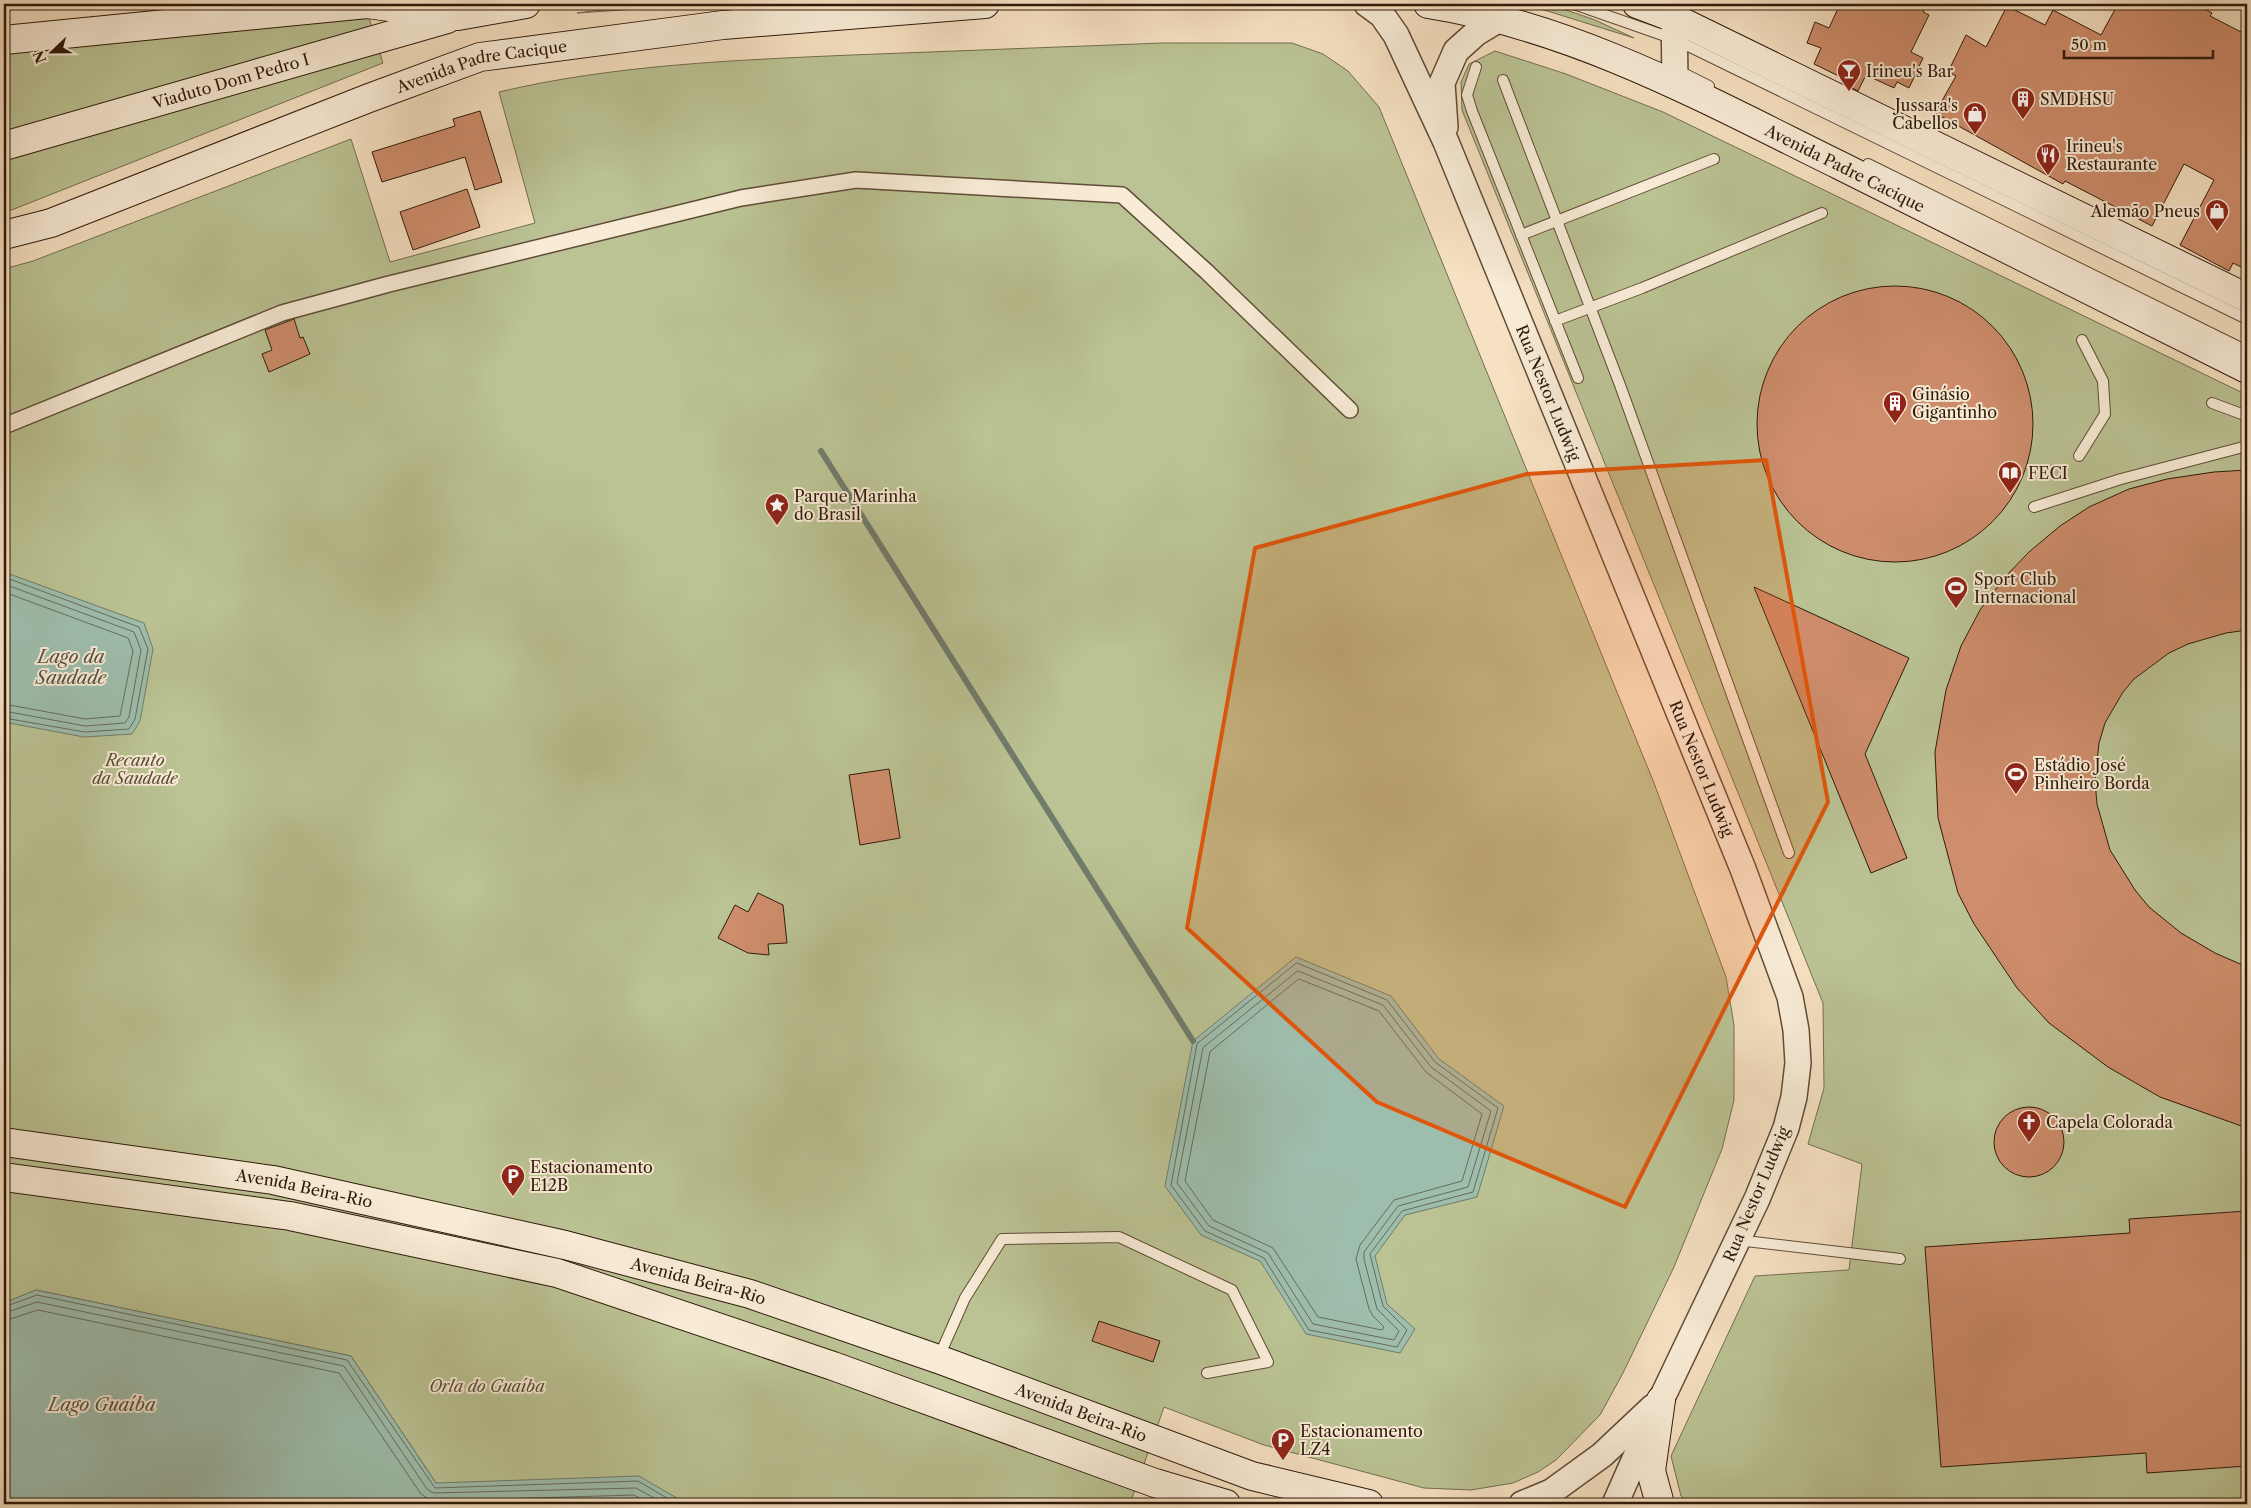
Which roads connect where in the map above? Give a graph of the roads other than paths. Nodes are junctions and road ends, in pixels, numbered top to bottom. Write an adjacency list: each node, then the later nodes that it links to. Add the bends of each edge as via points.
1 (526, 4): 9 (main road)
2 (786, 4): 14 (lane)
3 (985, 4): 14 (main road, Avenida Padre Cacique, via 723,25)
4 (1367, 4): 19 (street, Rua Nestor Ludwig, via 1382,15 1396,35)
5 (1428, 4): 8 (main road, Avenida Padre Cacique)
6 (1574, 4): 11 (lane)
7 (1637, 4): 11 (main road)
8 (1506, 12): 16 (main road, Avenida Padre Cacique, via 1574,42); 19 (street, Rua Nestor Ludwig, via 1456,51 1442,83)
9 (458, 16): 12 (main road, via 367,4); 20 (main road, Viaduto Dom Pedro I)
10 (1541, 20): 13 (lane)
11 (1674, 20): 16 (street); 27 (main road); 29 (lane)
12 (4, 40)
13 (1604, 43)
14 (480, 57): 25 (main road, Avenida Padre Cacique, via 51,223)
15 (1476, 67): 26 (lane, via 1467,95)
16 (1672, 72): 18 (lane); 33 (main road, Avenida Padre Cacique)
17 (1502, 80): 24 (lane)
18 (1719, 90)
19 (1446, 142): 45 (street, Rua Nestor Ludwig, via 1740,860 1790,997 1798,1063 1794,1096 1786,1128)
20 (4, 146)
21 (1714, 159): 24 (lane)
22 (1862, 161): 32 (lane)
23 (1822, 213): 28 (lane)
24 (1556, 221): 26 (lane); 28 (lane)
25 (4, 235)
26 (1521, 235): 30 (lane)
27 (2247, 298)
28 (1591, 307): 30 (lane); 42 (lane)
29 (2247, 319)
30 (1556, 321): 34 (lane)
31 (2082, 340): 40 (lane, via 2103,381 2105,414)
32 (2247, 351)
33 (2247, 369)
34 (1578, 378)
35 (2212, 403): 37 (lane)
36 (1350, 410): 38 (street, via 1206,270 1122,195 856,180 741,198 282,313)
37 (2247, 416)
38 (4, 426)
39 (2247, 446): 41 (lane, via 2121,479)
40 (2079, 456)
41 (2034, 508)
42 (1789, 853)
43 (4, 1142): 47 (main road, Avenida Beira-Rio, via 273,1180 565,1245 750,1294)
44 (4, 1177): 50 (main road, Avenida Beira-Rio, via 290,1216 557,1273 826,1364 1155,1483)
45 (1737, 1240): 46 (lane); 49 (street, Rua Nestor Ludwig)
46 (1900, 1259)
47 (938, 1359): 48 (lane, via 965,1298 1002,1239 1119,1238 1232,1290 1268,1362); 51 (main road, Avenida Beira-Rio, via 1252,1476)
48 (1207, 1373)
49 (1660, 1400): 52 (street, Rua Nestor Ludwig, via 1602,1455 1552,1492); 53 (street, Rua Nestor Ludwig); 54 (main road, via 1651,1471)
50 (1226, 1504)
51 (1369, 1504)
52 (1522, 1504)
53 (1615, 1504)
54 (1660, 1504)

